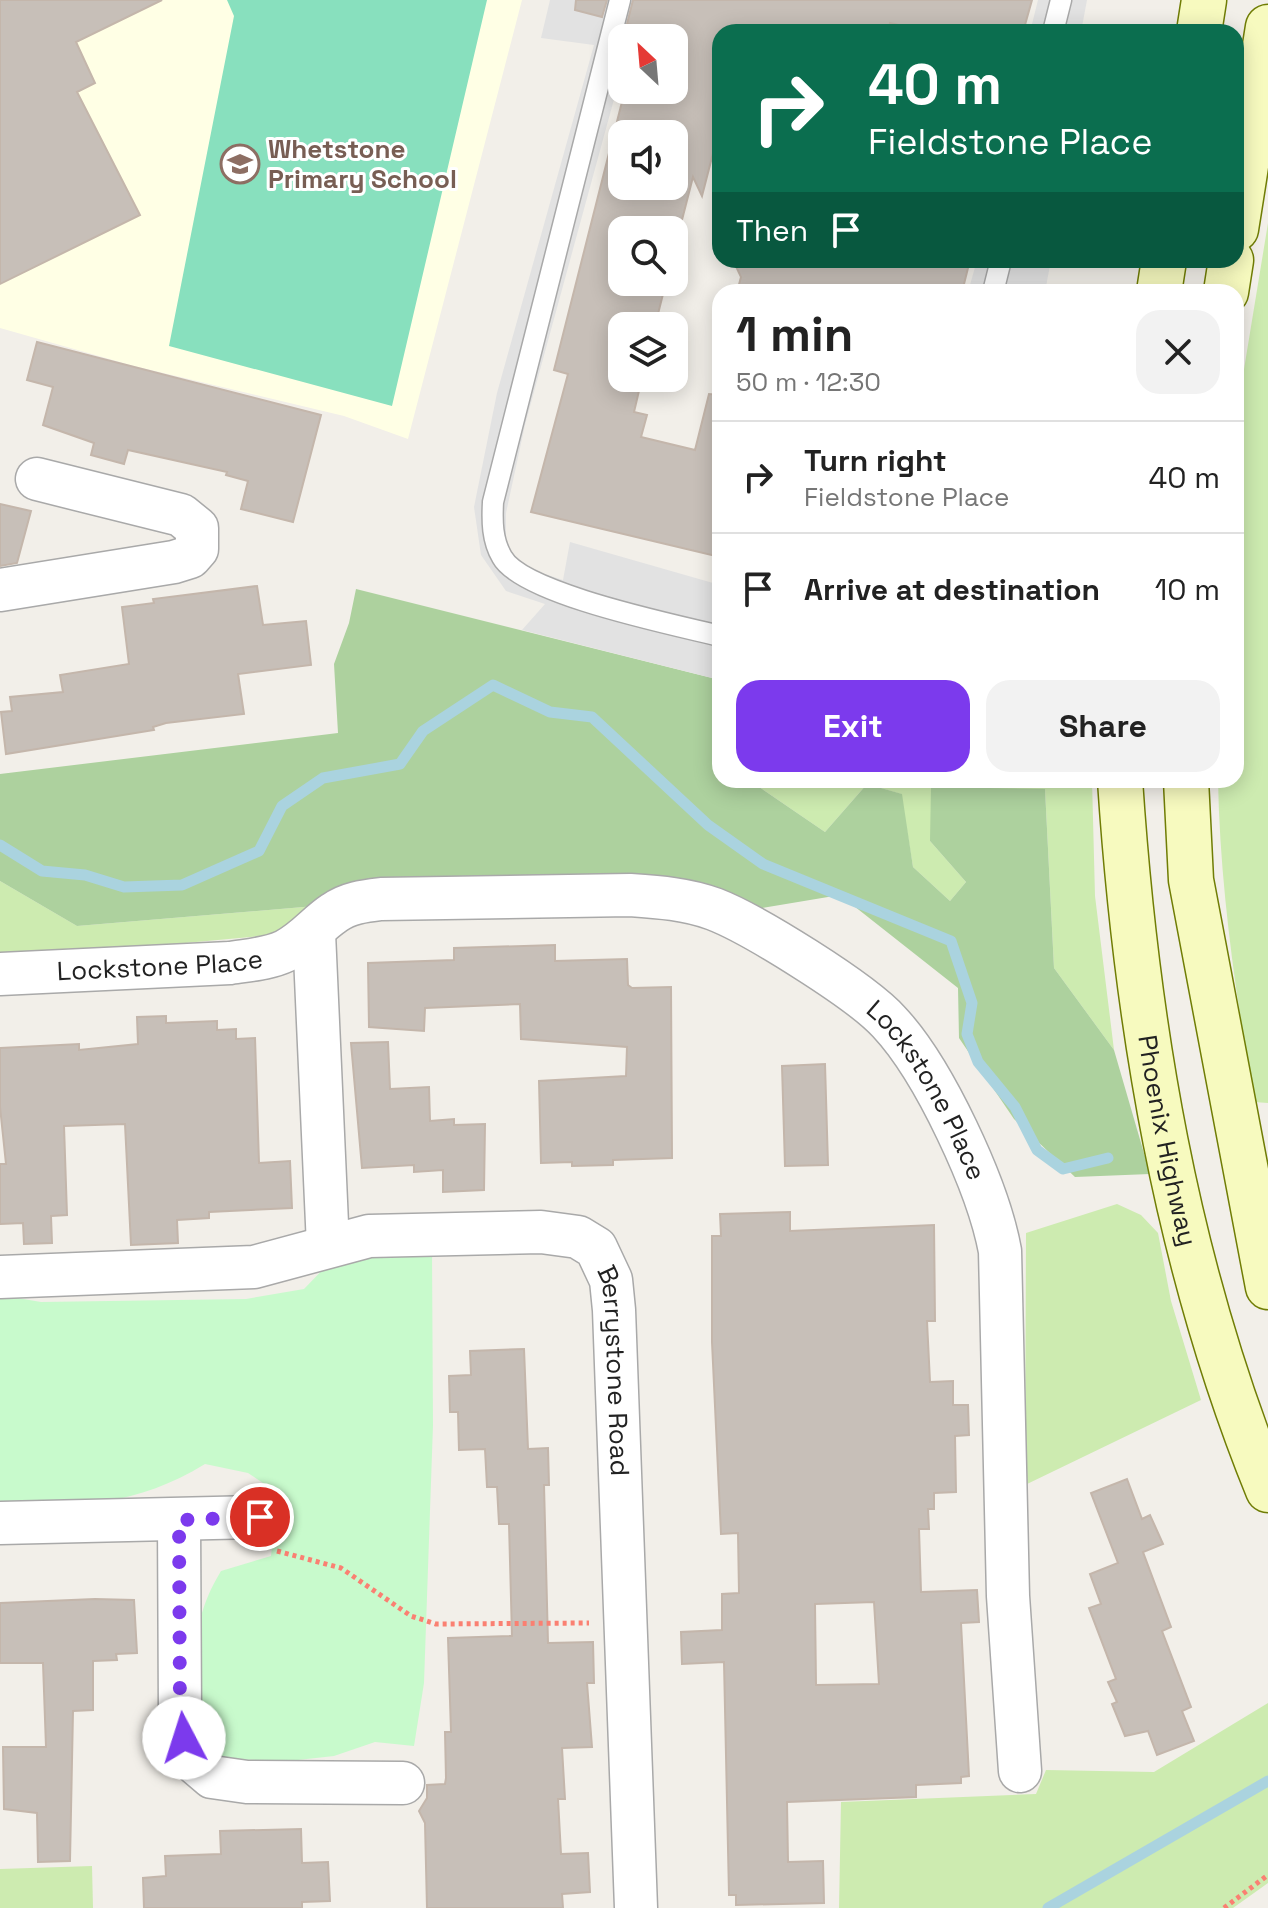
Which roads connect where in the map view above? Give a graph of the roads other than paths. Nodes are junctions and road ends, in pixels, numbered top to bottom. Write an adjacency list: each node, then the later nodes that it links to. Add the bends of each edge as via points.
1 (620, 0): 10 (lane, via 493,502 492,524 503,559 524,578)
2 (1061, 0): 4 (lane)
3 (1204, 0): 5 (main road)
4 (1055, 24)
5 (1200, 24)
6 (1268, 27): 7 (main road)
7 (1244, 178)
8 (37, 479): 9 (street, via 181,515 197,528 197,549 174,562)
9 (0, 590)
10 (712, 634)
11 (1121, 788): 19 (main road, Phoenix Highway, via 1128,906 1151,1073 1204,1312)
12 (1186, 788): 15 (main road, via 1191,880)
13 (314, 933): 14 (street, Lockstone Place, via 284,951 230,963); 16 (street); 23 (street, Lockstone Place, via 333,913 381,899 669,897 715,909 757,932 889,1021 935,1091 984,1187 1000,1251 1008,1607)
14 (0, 974)
15 (1252, 1131): 18 (main road)
16 (328, 1246): 17 (street, Berrystone Road, via 254,1267); 25 (street, Berrystone Road, via 369,1236 541,1232 578,1237 596,1248 608,1271)
17 (0, 1277)
18 (1268, 1287)
19 (1268, 1490)
20 (260, 1517): 21 (street)
21 (179, 1520): 22 (street); 24 (street, via 180,1716 192,1760 212,1777 247,1782)
22 (0, 1523)
23 (1020, 1771)
24 (403, 1783)
25 (636, 1908)

